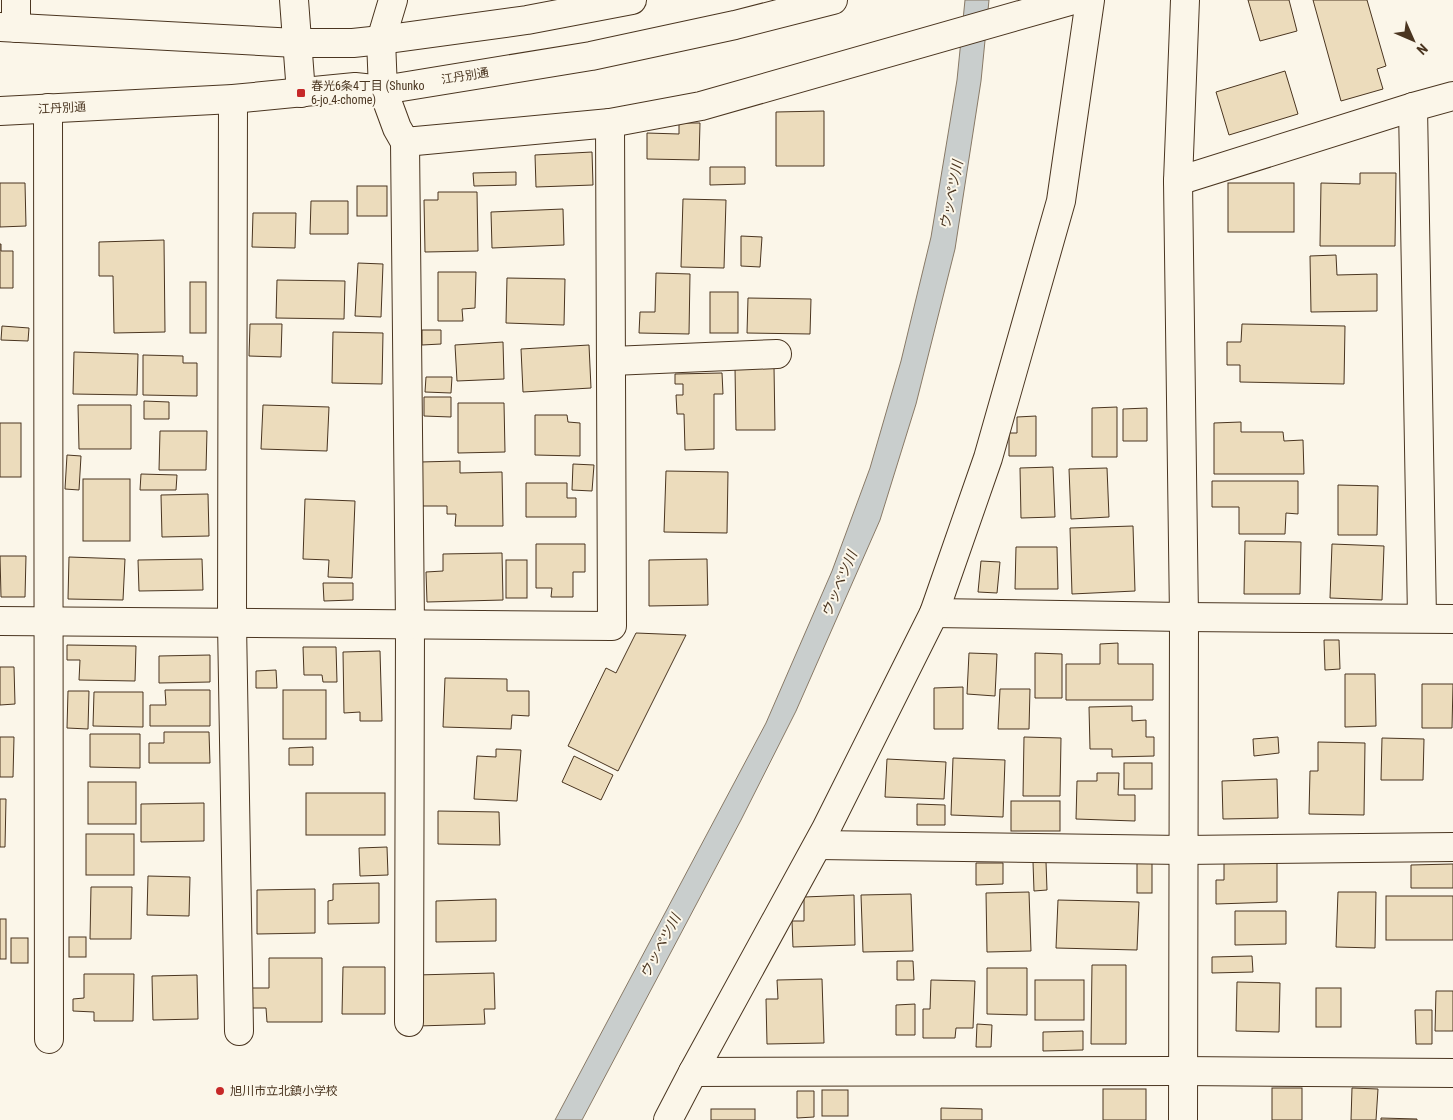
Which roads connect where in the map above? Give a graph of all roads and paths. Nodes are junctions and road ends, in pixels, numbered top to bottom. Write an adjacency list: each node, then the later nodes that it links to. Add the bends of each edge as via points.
1 (16, 0): 8 (street)
2 (294, 0): 10 (street)
3 (393, 0): 9 (street)
4 (632, 0): 9 (street, via 527,20)
5 (833, 0): 11 (street, 江丹別通, via 591,56)
6 (1077, 0): 18 (street, via 701,106); 23 (street, via 1061,201 988,458)
7 (1185, 0): 20 (street)
8 (8, 27): 10 (street)
9 (381, 40): 10 (street); 11 (street)
10 (296, 43): 12 (street)
11 (383, 90): 12 (street, 江丹別通, via 355,87); 19 (street)
12 (301, 93): 14 (street, 江丹別通)
13 (1453, 96): 15 (street)
14 (233, 99): 16 (street, 江丹別通); 29 (street)
15 (1413, 107): 20 (street); 25 (street)
16 (48, 108): 17 (street, 江丹別通); 28 (street)
17 (0, 111)
18 (610, 123): 19 (street); 22 (street)
19 (405, 142): 30 (street)
20 (1178, 181): 24 (street)
21 (777, 354): 22 (street)
22 (612, 361): 30 (street, via 612,626)
23 (934, 613): 24 (street); 31 (street)
24 (1184, 617): 25 (street); 33 (street)
25 (1422, 618): 26 (street)
26 (1453, 619)
27 (0, 622): 28 (street)
28 (48, 622): 29 (street); 36 (street)
29 (232, 623): 30 (street); 35 (street)
30 (410, 624): 34 (street)
31 (818, 845): 33 (street); 38 (street)
32 (1453, 848): 33 (street)
33 (1183, 850): 37 (street)
34 (409, 1022)
35 (239, 1031)
36 (49, 1039)
37 (1182, 1071): 38 (street); 39 (street); 41 (street)
38 (693, 1072): 40 (street)
39 (1453, 1073)
40 (668, 1120)
41 (1183, 1120)

